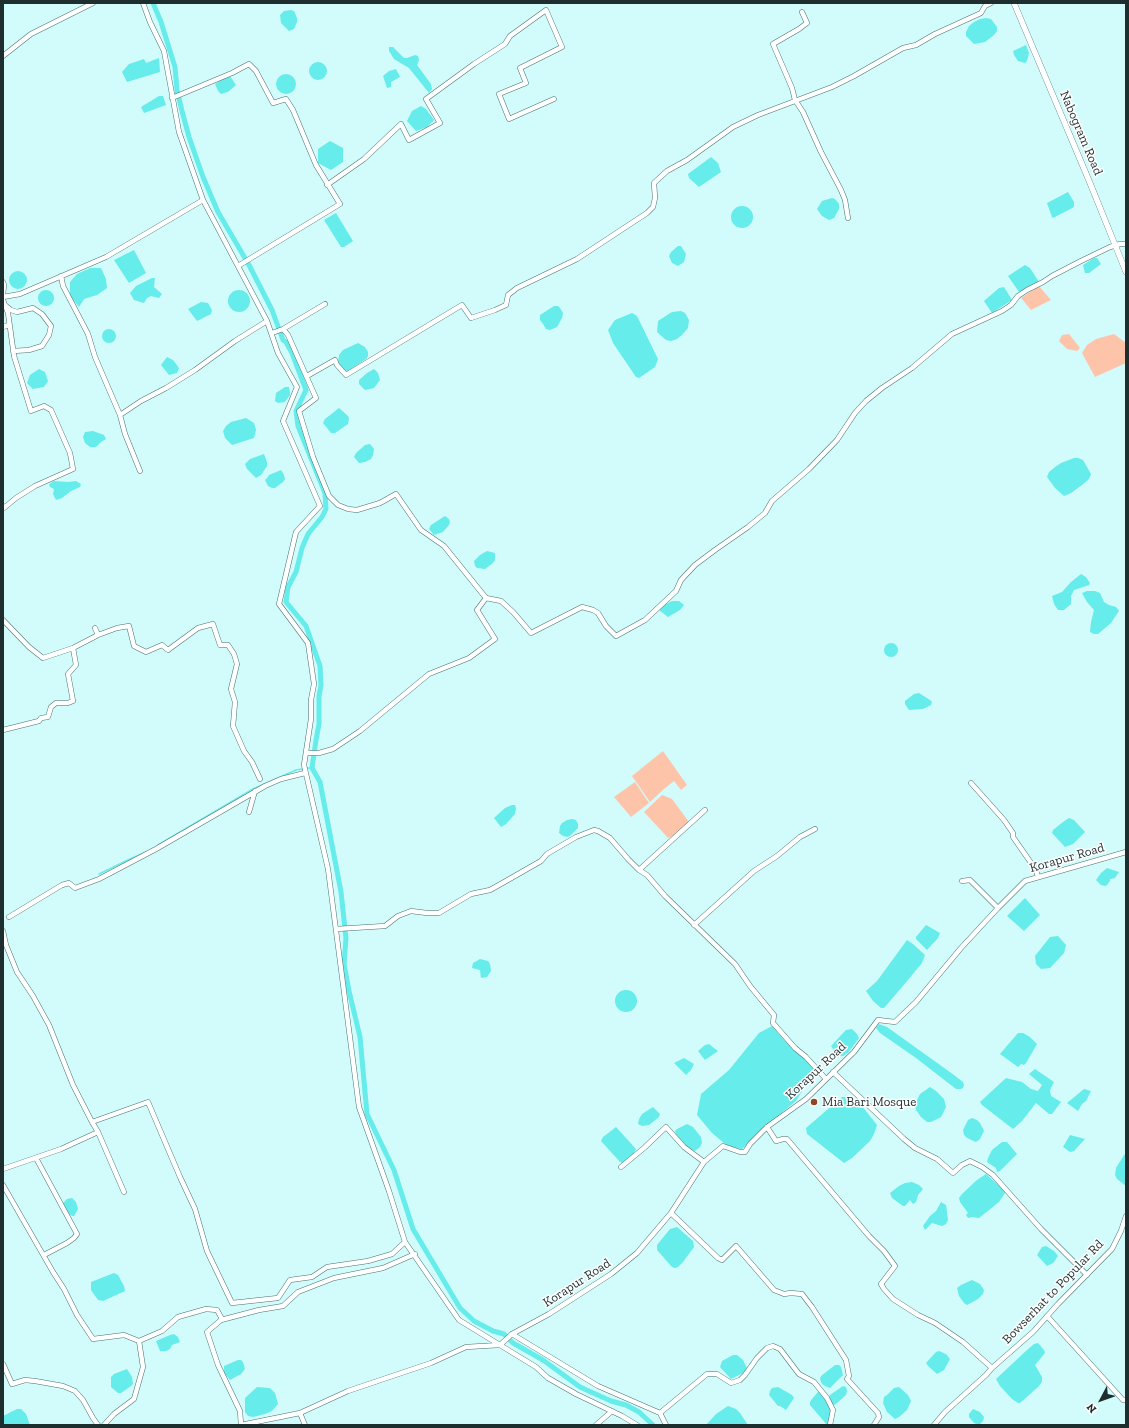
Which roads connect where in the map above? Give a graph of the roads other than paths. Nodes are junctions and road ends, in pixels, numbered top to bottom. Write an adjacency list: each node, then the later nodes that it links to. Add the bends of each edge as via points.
1 (93, 3): 6 (street, via 31,34)
2 (143, 3): 7 (street, via 164,51)
3 (991, 3): 9 (street, via 985,6 981,13 916,45 903,48 832,87)
4 (1014, 3): 14 (main road, Nabogram Road)
5 (802, 12): 9 (street, via 807,23 773,44 795,94)
6 (3, 56)
7 (173, 97): 10 (street, via 249,64 256,71 273,104 286,99); 11 (street, via 179,132)
8 (554, 99): 10 (street, via 510,119 499,94 526,83 520,68 562,47 546,10 510,36 505,44 426,99 440,123 409,140 401,124 364,159)
9 (795, 100): 12 (street, via 841,190); 28 (street, via 744,121 667,172 654,183 653,207 647,213 577,259 517,288 508,295 506,305 472,318 462,305 346,375 336,365 335,360)
10 (327, 185): 15 (street, via 340,204)
11 (203, 200): 15 (street); 17 (street, via 106,257)
12 (848, 218)
13 (1126, 244): 14 (street)
14 (1115, 245): 16 (main road, Nabogram Road); 32 (street, via 1081,260 1027,290 995,316 952,334 912,368 882,388 855,413 837,440 809,469 772,501 765,513 695,566 681,580 669,598 645,620 624,633 616,636 598,613 582,607 531,633 501,601)
15 (238, 266): 22 (street)
16 (1126, 272)
17 (61, 276): 19 (street, via 20,294); 29 (street, via 63,286 88,334)
18 (3, 282): 19 (street)
19 (3, 296)
20 (4, 302): 23 (street); 27 (street, via 11,310 17,312 33,308 42,314 51,326 49,336 42,346)
21 (326, 304): 25 (street)
22 (267, 321): 26 (street); 29 (street, via 196,370)
23 (9, 325): 24 (street); 27 (street)
24 (3, 327)
25 (283, 329): 26 (street); 28 (street)
26 (272, 333): 38 (street, via 278,353 297,387 283,421 320,506 296,532 279,604 308,643 314,684)
27 (13, 351): 31 (street, via 31,412 44,406 51,410 70,453 73,469 35,486 4,508)
28 (307, 376): 32 (street, via 316,398 299,411 313,457 329,496 338,505 357,510 380,503 396,494 421,530 444,546)
29 (120, 415): 30 (street)
30 (140, 471)
31 (3, 506)
32 (486, 598): 38 (street, via 477,610 495,639 469,658 429,674 360,731 333,749)
33 (3, 620): 36 (street, via 43,658)
34 (95, 628): 35 (street)
35 (98, 635): 36 (street); 40 (street, via 129,626 134,646 146,652 162,645 168,650 198,628 213,624 220,645 228,645 234,654 237,664 231,689 235,702 233,726 244,752)
36 (73, 648): 37 (street, via 76,665 68,674 73,701 56,703 51,707 48,717 39,721)
37 (3, 730)
38 (308, 753): 39 (street, via 304,765)
39 (305, 773): 42 (street, via 281,779); 53 (street)
40 (260, 779)
41 (971, 783): 48 (street, via 1004,820)
42 (255, 791): 44 (street); 51 (street, via 156,850 99,879 75,888 69,883 62,885)
43 (705, 810): 47 (street)
44 (249, 812)
45 (815, 829): 52 (street, via 800,837 750,875)
46 (1126, 852): 48 (street, Korapur Road)
47 (639, 870): 52 (street, via 648,875); 53 (street, via 610,838 594,830 555,849 541,861 499,886 471,894 439,913 411,911 398,916 385,926)
48 (1038, 877): 50 (street, Korapur Road, via 1025,881)
49 (962, 880): 50 (street, via 970,880)
50 (998, 908): 55 (street, Korapur Road, via 916,1002 895,1022 878,1020 854,1052)
51 (9, 917)
52 (694, 925): 56 (street, via 734,964 774,1015 773,1023)
53 (339, 929): 68 (street, via 359,1107)
54 (3, 932): 57 (street, via 17,972 49,1025 73,1085)
55 (833, 1072): 56 (street, Korapur Road); 71 (street, via 904,1139 937,1159 953,1173 970,1161 993,1175 1041,1229)
56 (826, 1078): 58 (street, Korapur Road, via 806,1099)
57 (92, 1122): 59 (street); 68 (street, via 148,1102 195,1209 207,1251 232,1303 278,1298 290,1280 312,1277 326,1267 368,1261 392,1254)
58 (767, 1127): 61 (street, Korapur Road, via 745,1152 723,1146); 78 (street, via 776,1141 788,1139 895,1266 881,1284 893,1299 964,1342)
59 (98, 1132): 60 (street); 65 (street)
60 (36, 1158): 63 (street); 70 (street, via 77,1234)
61 (704, 1162): 62 (street, via 684,1147 666,1128); 66 (street, Korapur Road)
62 (621, 1167)
63 (3, 1169)
64 (3, 1186): 70 (street)
65 (124, 1192)
66 (671, 1214): 74 (street, Korapur Road, via 638,1253 611,1274); 91 (street, via 718,1258 722,1260 736,1246 774,1290 784,1294 802,1294 846,1360 849,1376 847,1380 878,1414)
67 (1126, 1216): 71 (street, Bowserhat to Popular Rd, via 1112,1249)
68 (405, 1242): 69 (street)
69 (415, 1254): 73 (street, via 383,1268 334,1278 298,1292 283,1306); 76 (street, via 459,1320)
70 (44, 1255): 75 (street, via 77,1315 94,1339 124,1335)
71 (1087, 1275): 72 (street, Bowserhat to Popular Rd)
72 (1047, 1316): 78 (street, Bowserhat to Popular Rd, via 1033,1332); 79 (street, via 1123,1400)
73 (221, 1320): 75 (street, via 216,1310 206,1308 178,1317 162,1331); 85 (street, via 207,1332 218,1365 240,1411)
74 (511, 1335): 76 (street, Korapur Road); 82 (street, via 598,1386)
75 (139, 1340): 84 (street, via 144,1366 134,1399)
76 (500, 1345): 80 (street, via 536,1367 548,1378); 81 (street, via 466,1347 431,1363 348,1391)
77 (3, 1364): 83 (street, via 12,1384 25,1380 35,1381 63,1386 74,1391 83,1400)
78 (992, 1368): 92 (street, Bowserhat to Popular Rd)
79 (1126, 1400)
80 (612, 1412): 87 (street); 88 (street)
81 (300, 1413): 85 (street); 86 (street)
82 (660, 1413): 89 (street); 90 (street, via 707,1374 717,1374 731,1383 740,1380 756,1358 773,1346 780,1349 799,1374 814,1382 827,1398 834,1410)
83 (98, 1425)
84 (104, 1425)
85 (241, 1425)
86 (304, 1425)
87 (596, 1425)
88 (637, 1425)
89 (666, 1425)
90 (830, 1425)
91 (874, 1425)
92 (934, 1425)

